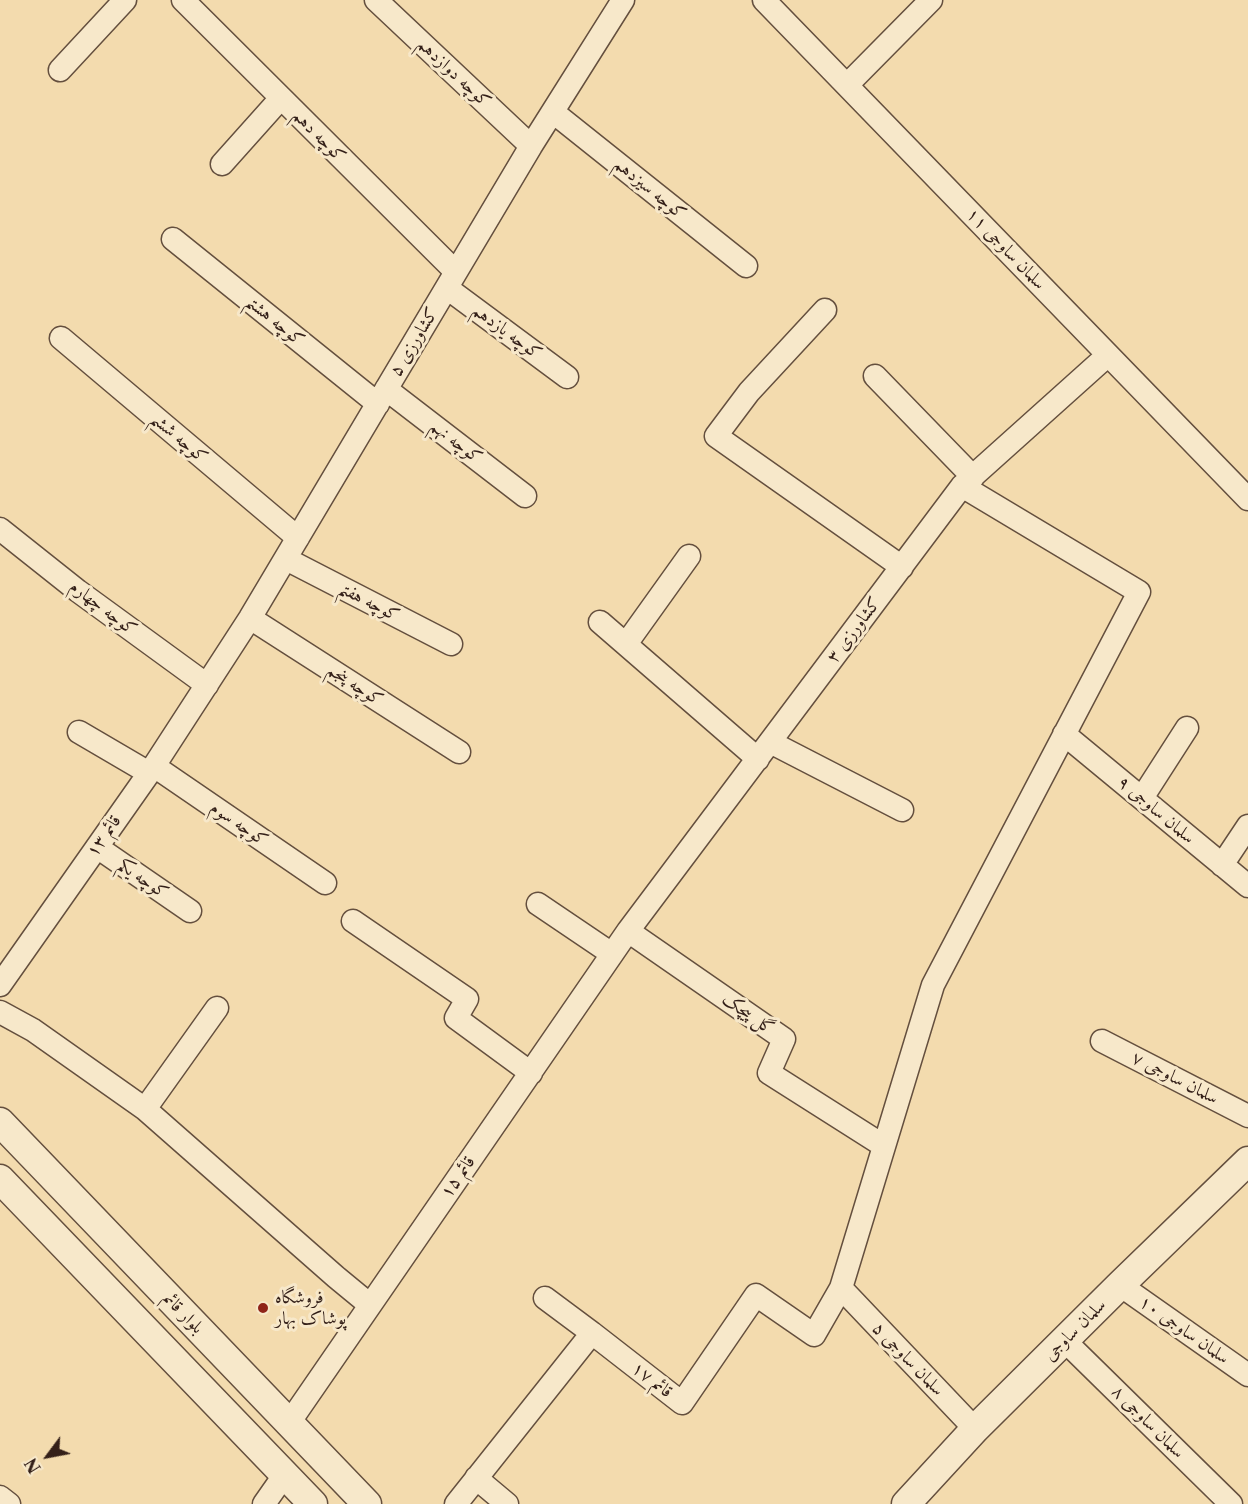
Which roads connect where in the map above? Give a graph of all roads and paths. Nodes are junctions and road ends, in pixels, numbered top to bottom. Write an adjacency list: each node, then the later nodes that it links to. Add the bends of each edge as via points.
1 (124, 0): 7 (street)
2 (183, 0): 9 (street, کوچه دهم)
3 (376, 0): 11 (street, کوچه دوازدهم)
4 (623, 0): 10 (street, کشاورزی ۵)
5 (764, 0): 8 (street, سلمان ساوجی ۱۱)
6 (931, 0): 8 (street)
7 (60, 70)
8 (847, 85): 18 (street, سلمان ساوجی ۱۱)
9 (281, 98): 12 (street); 15 (street, کوچه دهم)
10 (553, 112): 11 (street, کشاورزی ۵); 14 (street, کوچه سیزدهم)
11 (531, 146): 15 (street, کشاورزی ۵)
12 (222, 165)
13 (173, 239): 21 (street, کوچه هشتم)
14 (746, 266)
15 (451, 280): 20 (street, کوچه یازدهم); 21 (street, کشاورزی ۵)
16 (825, 310): 29 (street, via 749,392 716,436)
17 (61, 338): 26 (street, کوچه ششم)
18 (1108, 355): 22 (street, کشاورزی ۳); 24 (street, سلمان ساوجی ۱۱)
19 (875, 375): 22 (street)
20 (567, 376)
21 (382, 397): 23 (street, کوچه نهم); 26 (street, کشاورزی ۵)
22 (968, 482): 29 (street, کشاورزی ۳); 37 (street, via 1139,592)
23 (525, 496)
24 (1248, 499)
25 (0, 529): 34 (street, کوچه چهارم)
26 (298, 537): 28 (street, کشاورزی ۵)
27 (689, 556): 33 (street)
28 (286, 559): 30 (street, کشاورزی ۵); 32 (street, کوچه هفتم)
29 (902, 567): 38 (street, کشاورزی ۳)
30 (250, 618): 34 (street, کشاورزی ۵); 39 (street, کوچه پنجم)
31 (600, 622): 33 (street)
32 (451, 644)
33 (626, 644): 38 (street)
34 (207, 685): 40 (street, قائم ۱۳)
35 (1187, 728): 41 (street)
36 (79, 732): 40 (street, کوچه سوم)
37 (1065, 734): 41 (street, سلمان ساوجی ۹); 61 (street, via 933,986)
38 (764, 750): 42 (street); 51 (street, کشاورزی ۳)
39 (459, 752)
40 (151, 769): 44 (street, قائم ۱۳); 46 (street, کوچه سوم)
41 (1142, 798): 45 (street, سلمان ساوجی ۹)
42 (903, 810)
43 (1248, 826): 45 (street)
44 (97, 847): 49 (street, کوچه یکم); 53 (street, قائم ۱۳)
45 (1222, 865): 47 (street, سلمان ساوجی ۹)
46 (325, 883)
47 (1248, 886)
48 (538, 904): 52 (street)
49 (190, 911)
50 (353, 921): 57 (street, via 467,999 456,1018)
51 (628, 931): 52 (street, قائم ۱۵); 61 (street, گل پیچک, via 784,1039 769,1074)
52 (612, 954): 57 (street, قائم ۱۵)
53 (0, 985)
54 (217, 1008): 58 (street)
55 (0, 1012): 58 (street, via 33,1030)
56 (1102, 1041): 59 (street, سلمان ساوجی ۷)
57 (531, 1073): 67 (street, قائم ۱۵)
58 (146, 1109): 67 (street)
59 (1248, 1116)
60 (0, 1122): 71 (street, بلوار قائم)
61 (884, 1146): 65 (street)
62 (1248, 1161): 64 (street, سلمان ساوجی)
63 (0, 1179): 73 (street)
64 (1120, 1285): 69 (street, سلمان ساوجی); 70 (street, سلمان ساوجی ۱۰)
65 (841, 1288): 68 (street, قائم ۱۷, via 814,1335 756,1295 682,1403); 72 (street, سلمان ساوجی ۵)
66 (545, 1298): 68 (street)
67 (370, 1305): 71 (street, قائم ۱۵)
68 (592, 1333): 74 (street)
69 (1065, 1341): 72 (street, سلمان ساوجی); 83 (street, سلمان ساوجی ۸)
70 (1248, 1375)
71 (289, 1423): 79 (street, بلوار قائم)
72 (975, 1430): 82 (street, سلمان ساوجی)
73 (285, 1474): 77 (street); 78 (street)
74 (476, 1478): 80 (street); 81 (street)
75 (0, 1497): 76 (street)
76 (9, 1504)
77 (264, 1504)
78 (314, 1504)
79 (368, 1504)
80 (456, 1504)
81 (507, 1504)
82 (906, 1504)
83 (1231, 1504)

